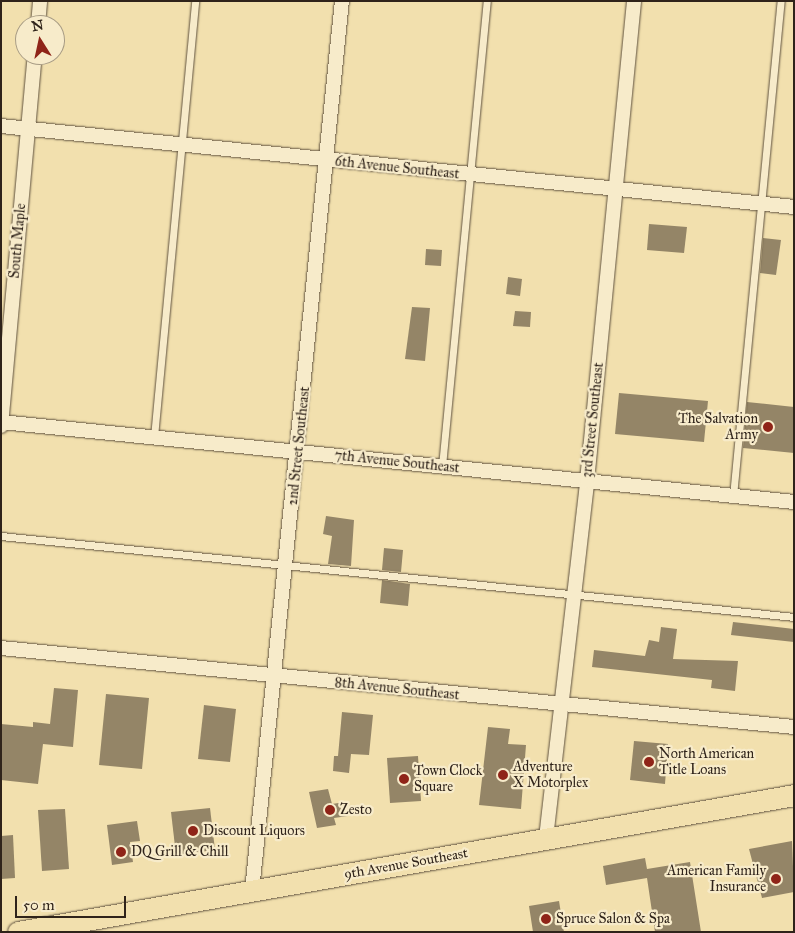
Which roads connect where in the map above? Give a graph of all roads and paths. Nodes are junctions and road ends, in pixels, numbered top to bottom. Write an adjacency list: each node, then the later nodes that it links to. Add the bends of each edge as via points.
1 (40, 1): 7 (street)
2 (194, 1): 11 (lane)
3 (342, 1): 12 (street, 2nd Street Southeast)
4 (487, 1): 13 (lane)
5 (634, 1): 14 (street, 3rd Street Southeast)
6 (781, 1): 15 (lane)
7 (39, 15)
8 (34, 65): 10 (street, South Maple)
9 (1, 126): 10 (street, 6th Avenue Southeast)
10 (28, 129): 11 (street, 6th Avenue Southeast); 17 (street, South Maple)
11 (180, 145): 12 (street, 6th Avenue Southeast); 19 (lane)
12 (326, 160): 13 (street, 6th Avenue Southeast); 20 (street, 2nd Street Southeast)
13 (470, 175): 14 (street, 6th Avenue Southeast); 21 (lane)
14 (615, 190): 15 (street, 6th Avenue Southeast); 22 (street, 3rd Street Southeast)
15 (761, 204): 16 (street, 6th Avenue Southeast); 23 (lane)
16 (794, 207)
17 (1, 422): 18 (street, South Maple); 19 (street, 7th Avenue Southeast)
18 (1, 426)
19 (154, 437): 20 (street, 7th Avenue Southeast)
20 (298, 452): 21 (street, 7th Avenue Southeast); 26 (street, 2nd Street Southeast)
21 (442, 466): 22 (street, 7th Avenue Southeast)
22 (587, 481): 23 (street, 7th Avenue Southeast); 27 (street, 3rd Street Southeast)
23 (733, 496): 24 (street, 7th Avenue Southeast)
24 (794, 502)
25 (1, 536): 26 (lane)
26 (287, 565): 27 (lane); 30 (street, 2nd Street Southeast)
27 (575, 594): 28 (lane); 31 (street, 3rd Street Southeast)
28 (794, 617)
29 (1, 648): 30 (street, 8th Avenue Southeast)
30 (276, 676): 31 (street, 8th Avenue Southeast); 35 (street, 2nd Street Southeast)
31 (563, 706): 32 (street, 8th Avenue Southeast); 34 (street, 3rd Street Southeast)
32 (794, 727)
33 (794, 795): 34 (main road, 9th Avenue Southeast)
34 (546, 838): 35 (main road, 9th Avenue Southeast)
35 (252, 891): 36 (main road, 9th Avenue Southeast)
36 (18, 932)

